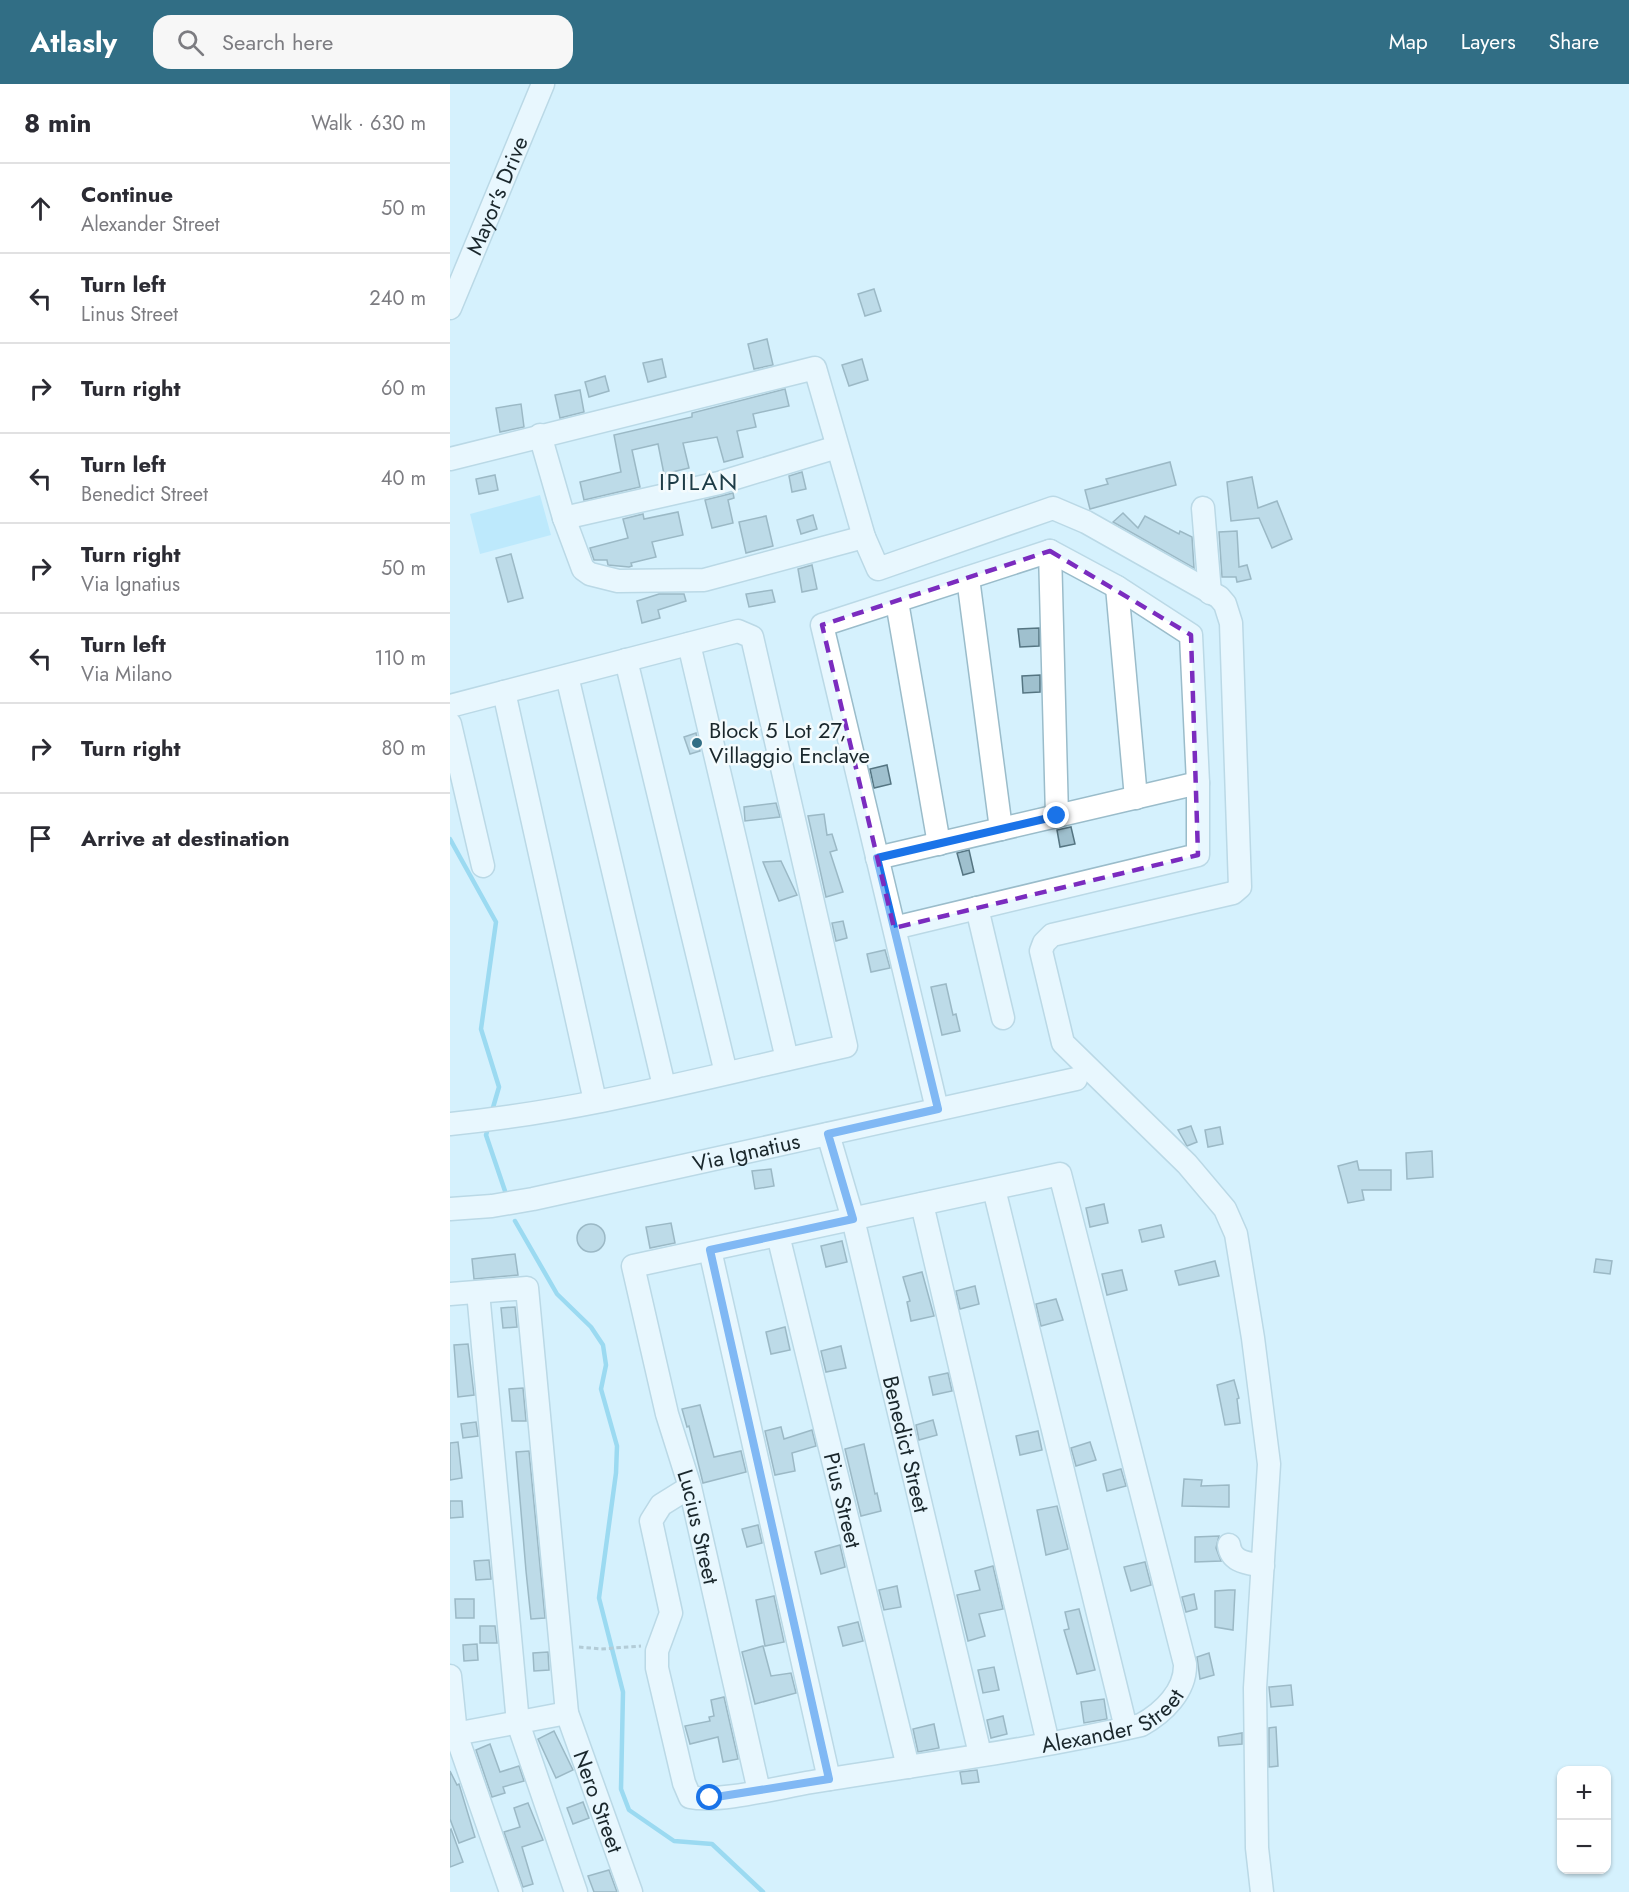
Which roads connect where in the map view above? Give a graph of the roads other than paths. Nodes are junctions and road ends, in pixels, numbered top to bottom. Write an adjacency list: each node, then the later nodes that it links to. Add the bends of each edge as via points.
1 (543, 84): 2 (street, Mayor's Drive)
2 (450, 308)
3 (540, 435): 4 (street, via 815,368); 5 (street); 7 (street)
4 (837, 447): 7 (street, via 719,483); 8 (street)
5 (450, 459)
6 (1203, 508): 12 (street)
7 (564, 518): 8 (street, via 583,569 618,582 704,580)
8 (864, 537): 12 (street, via 878,569 1053,508 1086,522)
9 (1050, 551): 10 (street); 11 (street); 22 (street)
10 (968, 578): 13 (street); 23 (street)
11 (1117, 587): 20 (street, via 1191,635); 21 (street)
12 (1210, 593): 48 (street, via 1225,604 1231,623 1240,887 1233,893 1052,935 1041,951 1063,1043 1069,1052 1109,1085 1187,1164 1225,1209 1236,1234 1269,1464)
13 (897, 602): 24 (street); 25 (street, via 822,625)
14 (689, 644): 15 (street); 30 (street); 30 (street, via 738,631 752,638 846,1046)
15 (626, 660): 16 (street); 31 (street)
16 (567, 675): 17 (street); 33 (street)
17 (504, 692): 18 (street); 34 (street)
18 (450, 706)
19 (450, 724): 26 (street)
20 (1198, 783): 21 (street); 27 (street, via 1198,855)
21 (1136, 798): 22 (street)
22 (1057, 816): 23 (street)
23 (1001, 829): 24 (street)
24 (939, 844): 25 (street)
25 (877, 858): 28 (street)
26 (483, 866)
27 (977, 908): 28 (street); 29 (street)
28 (894, 928): 35 (street)
29 (1004, 1018)
30 (787, 1059): 31 (street)
31 (726, 1073): 33 (street)
32 (1076, 1079): 35 (street, Via Ignatius)
33 (664, 1086): 34 (street)
34 (595, 1101): 36 (street)
35 (938, 1109): 37 (street, Via Ignatius)
36 (450, 1124)
37 (828, 1134): 40 (street, Via Ignatius, via 533,1199); 41 (street, Benedict Street)
38 (994, 1189): 39 (street); 52 (street); 52 (street, Alexander Street, via 1060,1174 1185,1664 1176,1694 1152,1718)
39 (922, 1204): 41 (street); 54 (street)
40 (450, 1209)
41 (853, 1219): 42 (street); 55 (street, Benedict Street)
42 (778, 1235): 43 (street); 56 (street, Pius Street)
43 (710, 1250): 46 (street, Lucius Street, via 633,1266 667,1414); 57 (street)
44 (478, 1292): 45 (street); 50 (street, Nero Street, via 527,1288); 51 (street)
45 (450, 1294)
46 (690, 1487): 58 (street, Lucius Street); 58 (street, Alexander Street, via 661,1505 651,1521 671,1613 657,1651 657,1668 690,1797)
47 (1229, 1545): 48 (street, via 1237,1560)
48 (1263, 1566): 62 (street, via 1255,1688 1257,1848)
49 (450, 1676): 53 (street)
50 (567, 1713): 51 (street); 61 (street, Nero Street)
51 (518, 1723): 53 (street); 60 (street)
52 (1126, 1728): 54 (street, Alexander Street)
53 (453, 1735): 59 (street)
54 (1048, 1743): 55 (street, Alexander Street)
55 (980, 1754): 56 (street, Alexander Street)
56 (908, 1767): 57 (street, Alexander Street)
57 (829, 1779): 58 (street, Alexander Street)
58 (759, 1791)
59 (511, 1892)
60 (576, 1892)
61 (630, 1892)
62 (1262, 1892)

